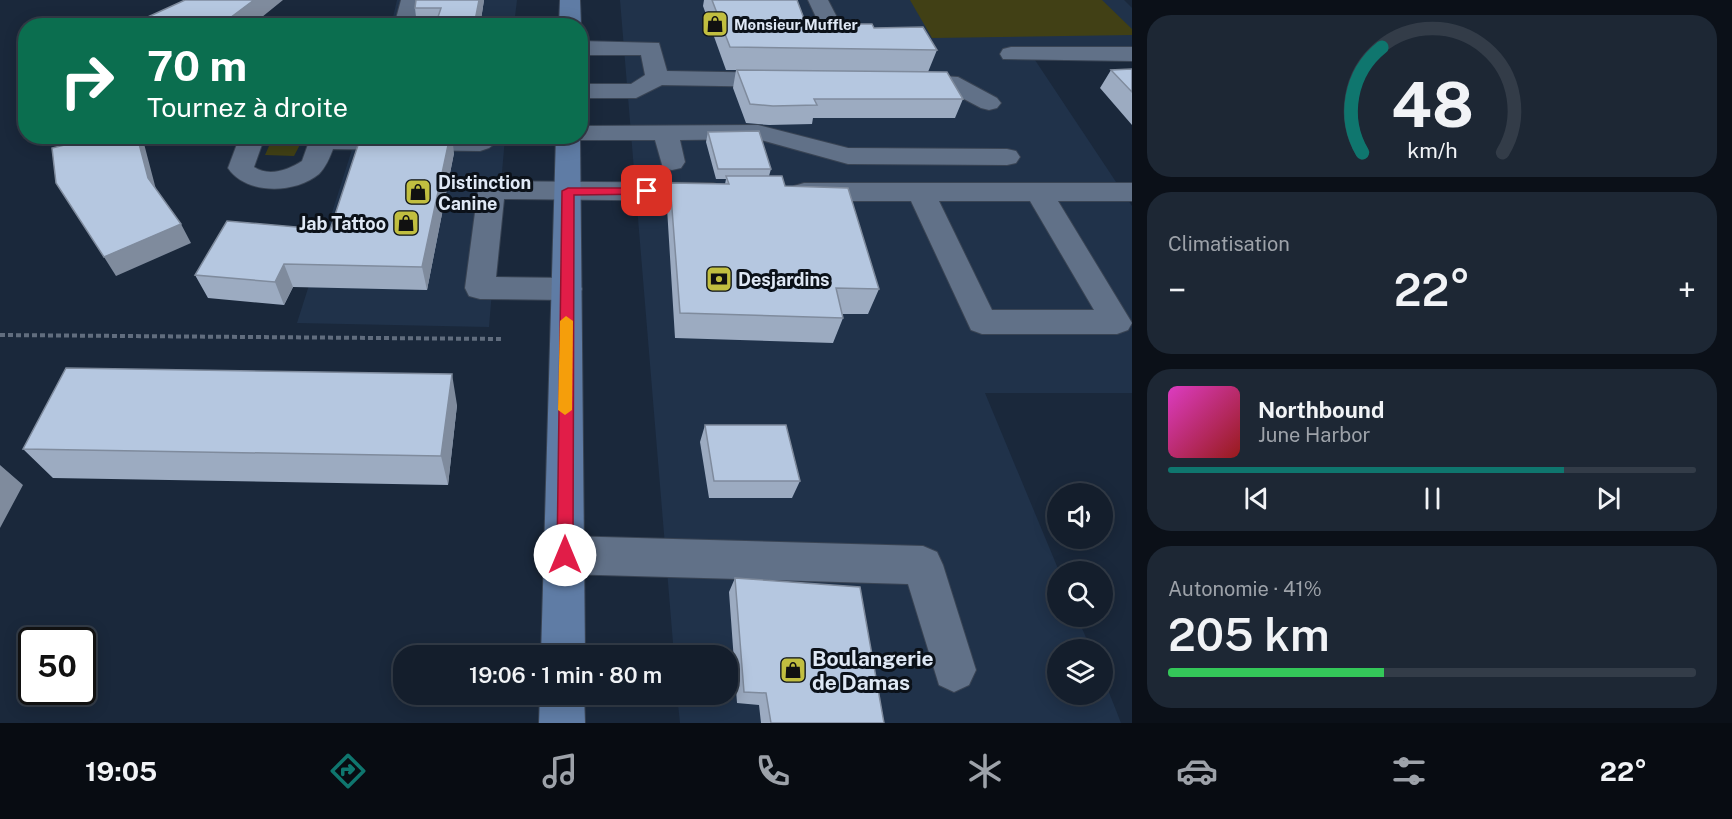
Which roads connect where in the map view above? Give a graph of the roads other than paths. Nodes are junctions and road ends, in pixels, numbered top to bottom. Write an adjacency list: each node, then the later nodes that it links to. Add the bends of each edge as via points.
1 (411, 0): 4 (street)
2 (570, 0): 5 (main road)
3 (818, 0): 6 (street)
4 (406, 18)
5 (570, 18)
6 (831, 27)
7 (588, 48): 10 (street, via 651,48)
8 (1011, 54): 9 (street)
9 (1132, 54)
10 (657, 78): 11 (street); 13 (street, via 636,91)
11 (795, 80)
12 (884, 81): 14 (street, via 950,82)
13 (588, 91)
14 (989, 103)
15 (666, 133): 16 (street); 20 (street, via 758,132 848,156); 21 (street)
16 (588, 134)
17 (250, 144): 18 (street, via 241,168 248,176 282,178 314,163)
18 (321, 144)
19 (568, 144): 22 (main road)
20 (1007, 157)
21 (672, 162)
22 (568, 191): 23 (street); 28 (main road); 28 (street, via 491,190 480,288)
23 (743, 192)
24 (779, 192): 25 (street)
25 (921, 192): 26 (street); 26 (street, via 982,322 1117,322)
26 (1039, 192): 27 (street)
27 (1132, 192)
28 (567, 289): 29 (main road)
29 (565, 555): 30 (main road); 31 (street, via 923,565)
30 (563, 645)
31 (954, 670)
32 (562, 705): 33 (main road)
33 (562, 723)

